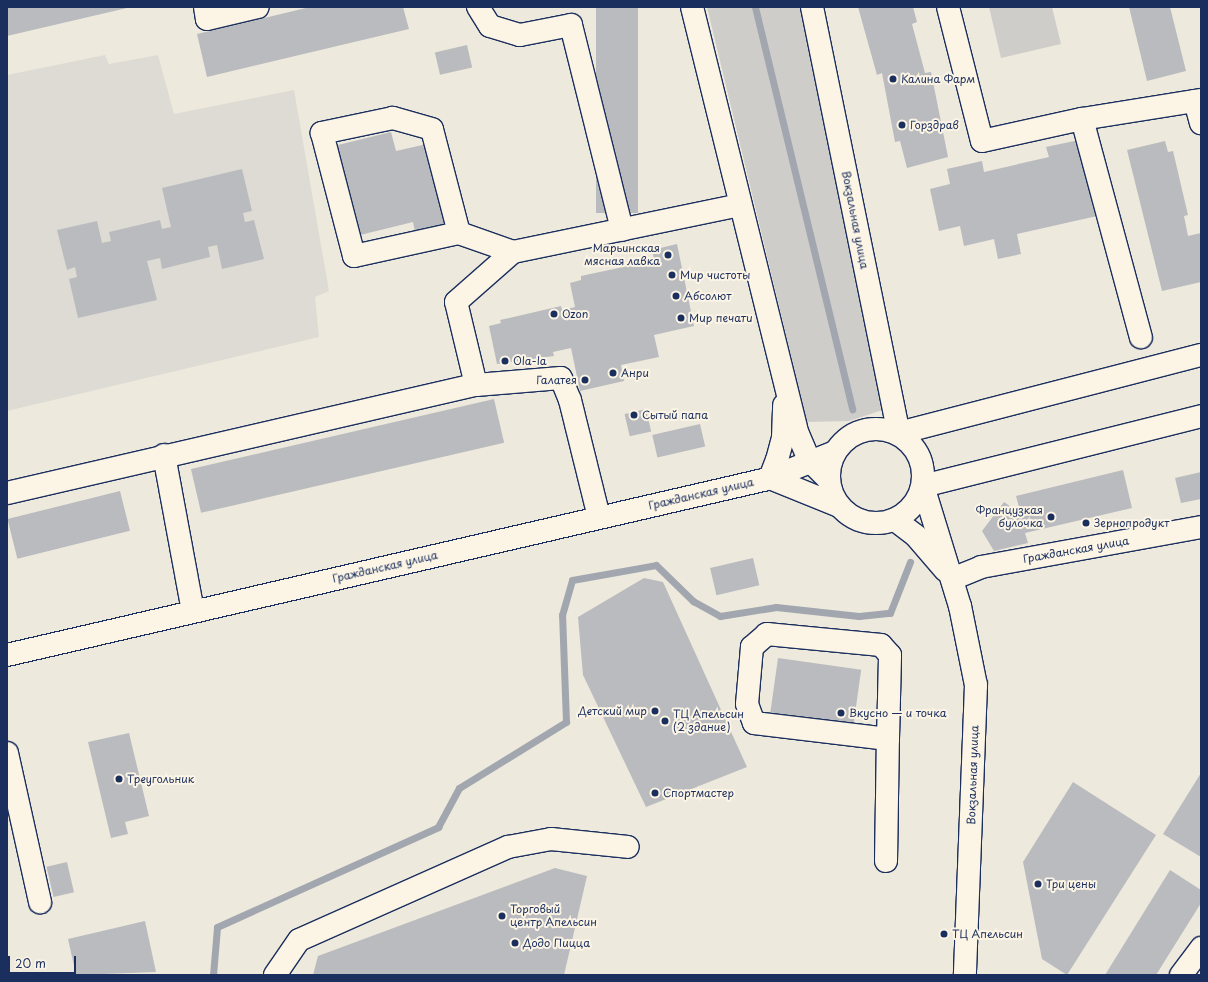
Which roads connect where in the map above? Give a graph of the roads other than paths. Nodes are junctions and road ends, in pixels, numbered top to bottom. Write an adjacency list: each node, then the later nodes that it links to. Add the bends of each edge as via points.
1 (205, 7): 2 (street, via 207,19)
2 (258, 7)
3 (478, 7): 11 (street, via 490,26 520,35 571,25)
4 (692, 7): 10 (street)
5 (812, 7): 19 (street, Вокзальная улица)
6 (948, 7): 8 (street, via 982,141)
7 (1198, 100): 8 (street); 9 (street)
8 (1082, 119): 14 (street)
9 (1201, 123)
10 (740, 205): 11 (street); 16 (street)
11 (622, 230): 13 (street)
12 (459, 233): 12 (street, via 354,256 322,133 393,118 432,129); 13 (street)
13 (514, 252): 17 (street, via 456,302)
14 (1141, 337)
15 (1201, 355): 19 (street)
16 (785, 379): 22 (street); 23 (street, via 783,438)
17 (476, 385): 21 (street); 28 (street, via 561,378 570,400)
18 (1201, 416): 25 (street)
19 (899, 433): 20 (street, via 885,428 856,432); 25 (street, Вокзальная улица, via 918,453 923,466)
20 (835, 452): 22 (street, Гражданская улица); 24 (street)
21 (164, 456): 26 (street); 32 (street)
22 (809, 460): 23 (street, Гражданская улица); 24 (street)
23 (767, 479): 27 (street); 28 (street, Гражданская улица)
24 (829, 480): 27 (street)
25 (923, 486): 29 (street, Вокзальная улица, via 908,512); 31 (street, Вокзальная улица)
26 (7, 493)
27 (839, 506): 29 (street, via 864,522)
28 (599, 517): 32 (street, Гражданская улица)
29 (895, 520): 31 (street, Вокзальная улица, via 916,536)
30 (1201, 527): 31 (street, Гражданская улица, via 981,567)
31 (952, 578): 41 (street, Вокзальная улица, via 976,685)
32 (193, 611): 33 (street, Гражданская улица)
33 (7, 654)
34 (888, 739): 34 (street, via 890,655 881,645 767,634 752,646 748,704 754,723); 37 (street)
35 (7, 753): 38 (street)
36 (628, 847): 40 (street, via 551,839 508,847 299,940)
37 (886, 861)
38 (40, 902)
39 (1201, 948): 42 (street)
40 (275, 975)
41 (965, 975)
42 (1181, 975)

